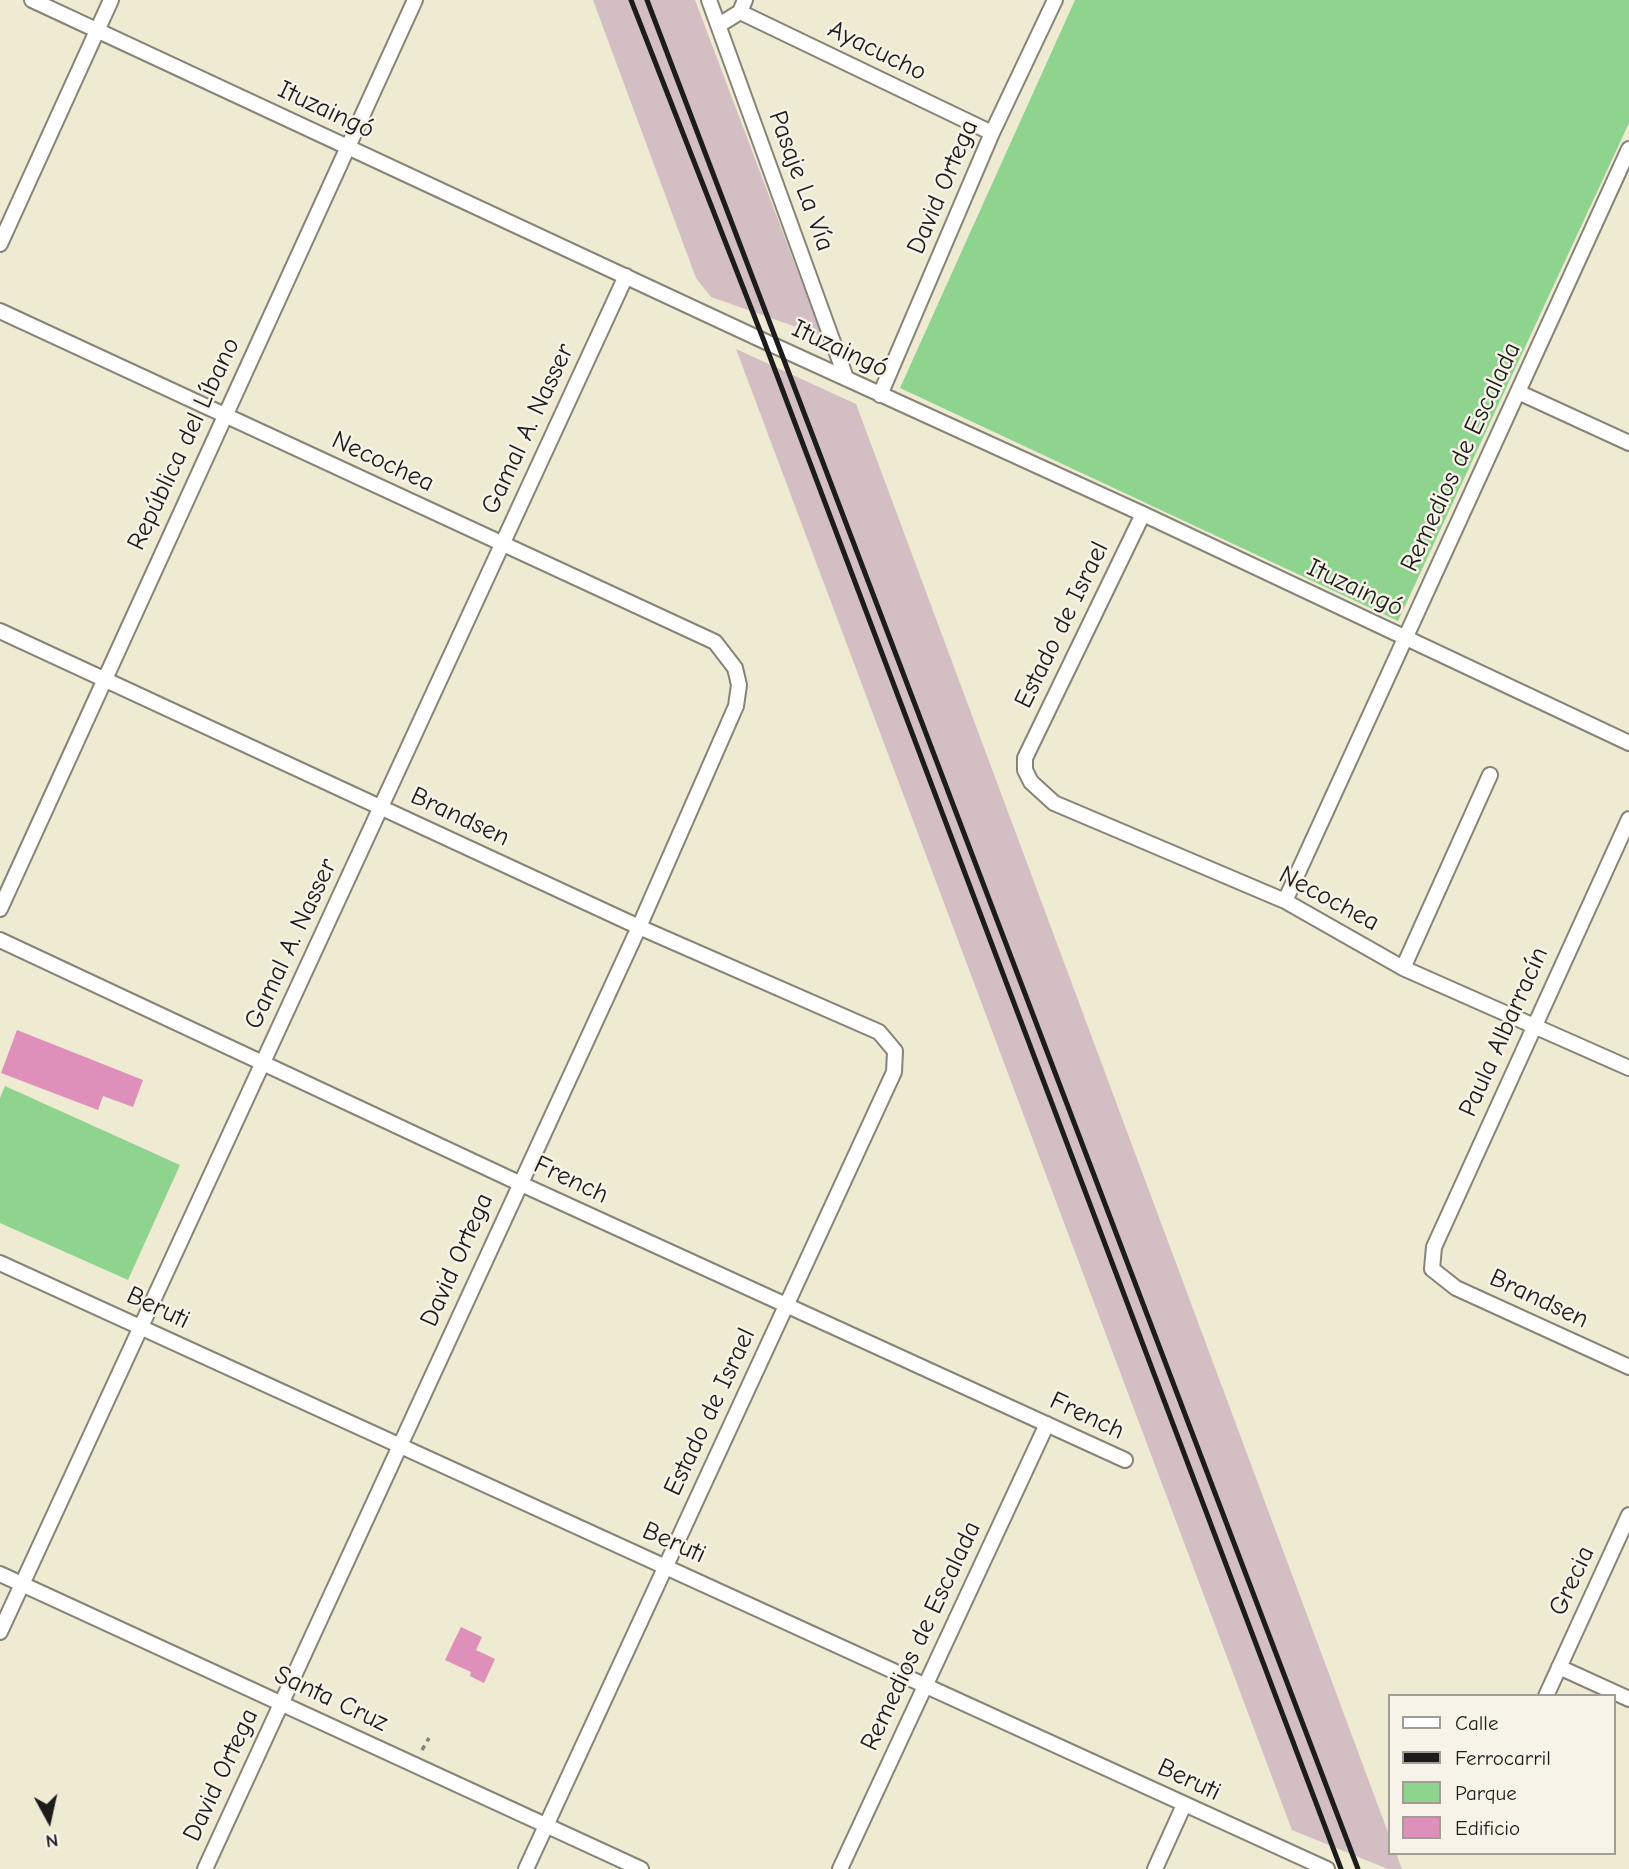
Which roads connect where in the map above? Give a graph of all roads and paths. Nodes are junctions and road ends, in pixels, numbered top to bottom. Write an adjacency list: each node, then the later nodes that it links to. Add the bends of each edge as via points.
1 (32, 0): 8 (street, Ituzaingó)
2 (111, 0): 8 (street)
3 (415, 0): 10 (street, República del Líbano)
4 (709, 0): 7 (street, Pasaje La Vía)
5 (1055, 0): 9 (street, David Ortega)
6 (743, 6): 7 (street); 9 (street, Ayacucho)
7 (719, 25): 15 (street, Pasaje La Vía)
8 (97, 31): 10 (street, Ituzaingó); 12 (street)
9 (992, 134): 17 (street, David Ortega)
10 (347, 147): 13 (street, Ituzaingó); 18 (street, República del Líbano)
11 (1629, 149): 16 (street, Remedios de Escalada)
12 (0, 244)
13 (626, 276): 15 (street, Ituzaingó); 21 (street, Gamal A. Nasser)
14 (0, 311): 18 (street, Necochea)
15 (846, 378): 17 (street, Ituzaingó)
16 (1518, 392): 19 (street); 23 (street, Remedios de Escalada)
17 (880, 395): 20 (street, Ituzaingó)
18 (224, 415): 21 (street, Necochea); 25 (street, República del Líbano)
19 (1629, 443)
20 (1143, 514): 23 (street, Ituzaingó); 27 (street, Estado de Israel)
21 (502, 544): 24 (street, Necochea, via 715,642); 29 (street, Gamal A. Nasser)
22 (0, 631): 25 (street, Brandsen)
23 (1405, 638): 26 (street, Ituzaingó); 31 (street, Remedios de Escalada)
24 (736, 668): 33 (street, David Ortega, via 736,706)
25 (104, 678): 29 (street, Brandsen); 32 (street, República del Líbano)
26 (1629, 743)
27 (1025, 758): 31 (street, Necochea, via 1031,782 1054,803)
28 (1490, 775): 35 (street)
29 (381, 808): 33 (street, Brandsen); 38 (street, Gamal A. Nasser)
30 (1629, 819): 36 (street, Paula Albarracín)
31 (1285, 901): 35 (street, Necochea)
32 (0, 909)
33 (639, 927): 37 (street, Brandsen, via 879,1032); 40 (street, David Ortega)
34 (0, 940): 38 (street, French)
35 (1403, 968): 36 (street, Necochea)
36 (1533, 1026): 39 (street, Necochea); 42 (street, Paula Albarracín, via 1434,1247)
37 (895, 1051): 43 (street, Estado de Israel, via 894,1072)
38 (263, 1062): 40 (street, French); 44 (street, Gamal A. Nasser)
39 (1629, 1068)
40 (519, 1183): 43 (street, French); 47 (street, David Ortega)
41 (0, 1263): 44 (street, Beruti)
42 (1432, 1269): 45 (street, Brandsen, via 1456,1288)
43 (786, 1306): 46 (street, French); 50 (street, Estado de Israel)
44 (141, 1327): 47 (street, Beruti); 52 (street, Gamal A. Nasser)
45 (1629, 1367)
46 (1046, 1424): 48 (street, French); 55 (street, Remedios de Escalada)
47 (399, 1446): 50 (street, Beruti); 58 (street, David Ortega)
48 (1125, 1460)
49 (1629, 1515): 54 (street, Grecia)
50 (666, 1566): 55 (street, Beruti); 60 (street, Estado de Israel)
51 (0, 1574): 52 (street, Santa Cruz)
52 (22, 1584): 53 (street, Gamal A. Nasser); 58 (street, Santa Cruz)
53 (0, 1632)
54 (1559, 1667): 56 (street, Grecia); 57 (street)
55 (926, 1684): 59 (street, Beruti); 64 (street, Remedios de Escalada)
56 (1547, 1694)
57 (1629, 1699)
58 (282, 1703): 60 (street, Santa Cruz); 61 (street, David Ortega)
59 (1184, 1805): 65 (street); 66 (street, Beruti)
60 (546, 1825): 62 (street, Estado de Israel); 63 (street, Santa Cruz)
61 (205, 1869)
62 (526, 1869)
63 (641, 1869)
64 (840, 1869)
65 (1155, 1869)
66 (1327, 1869)

